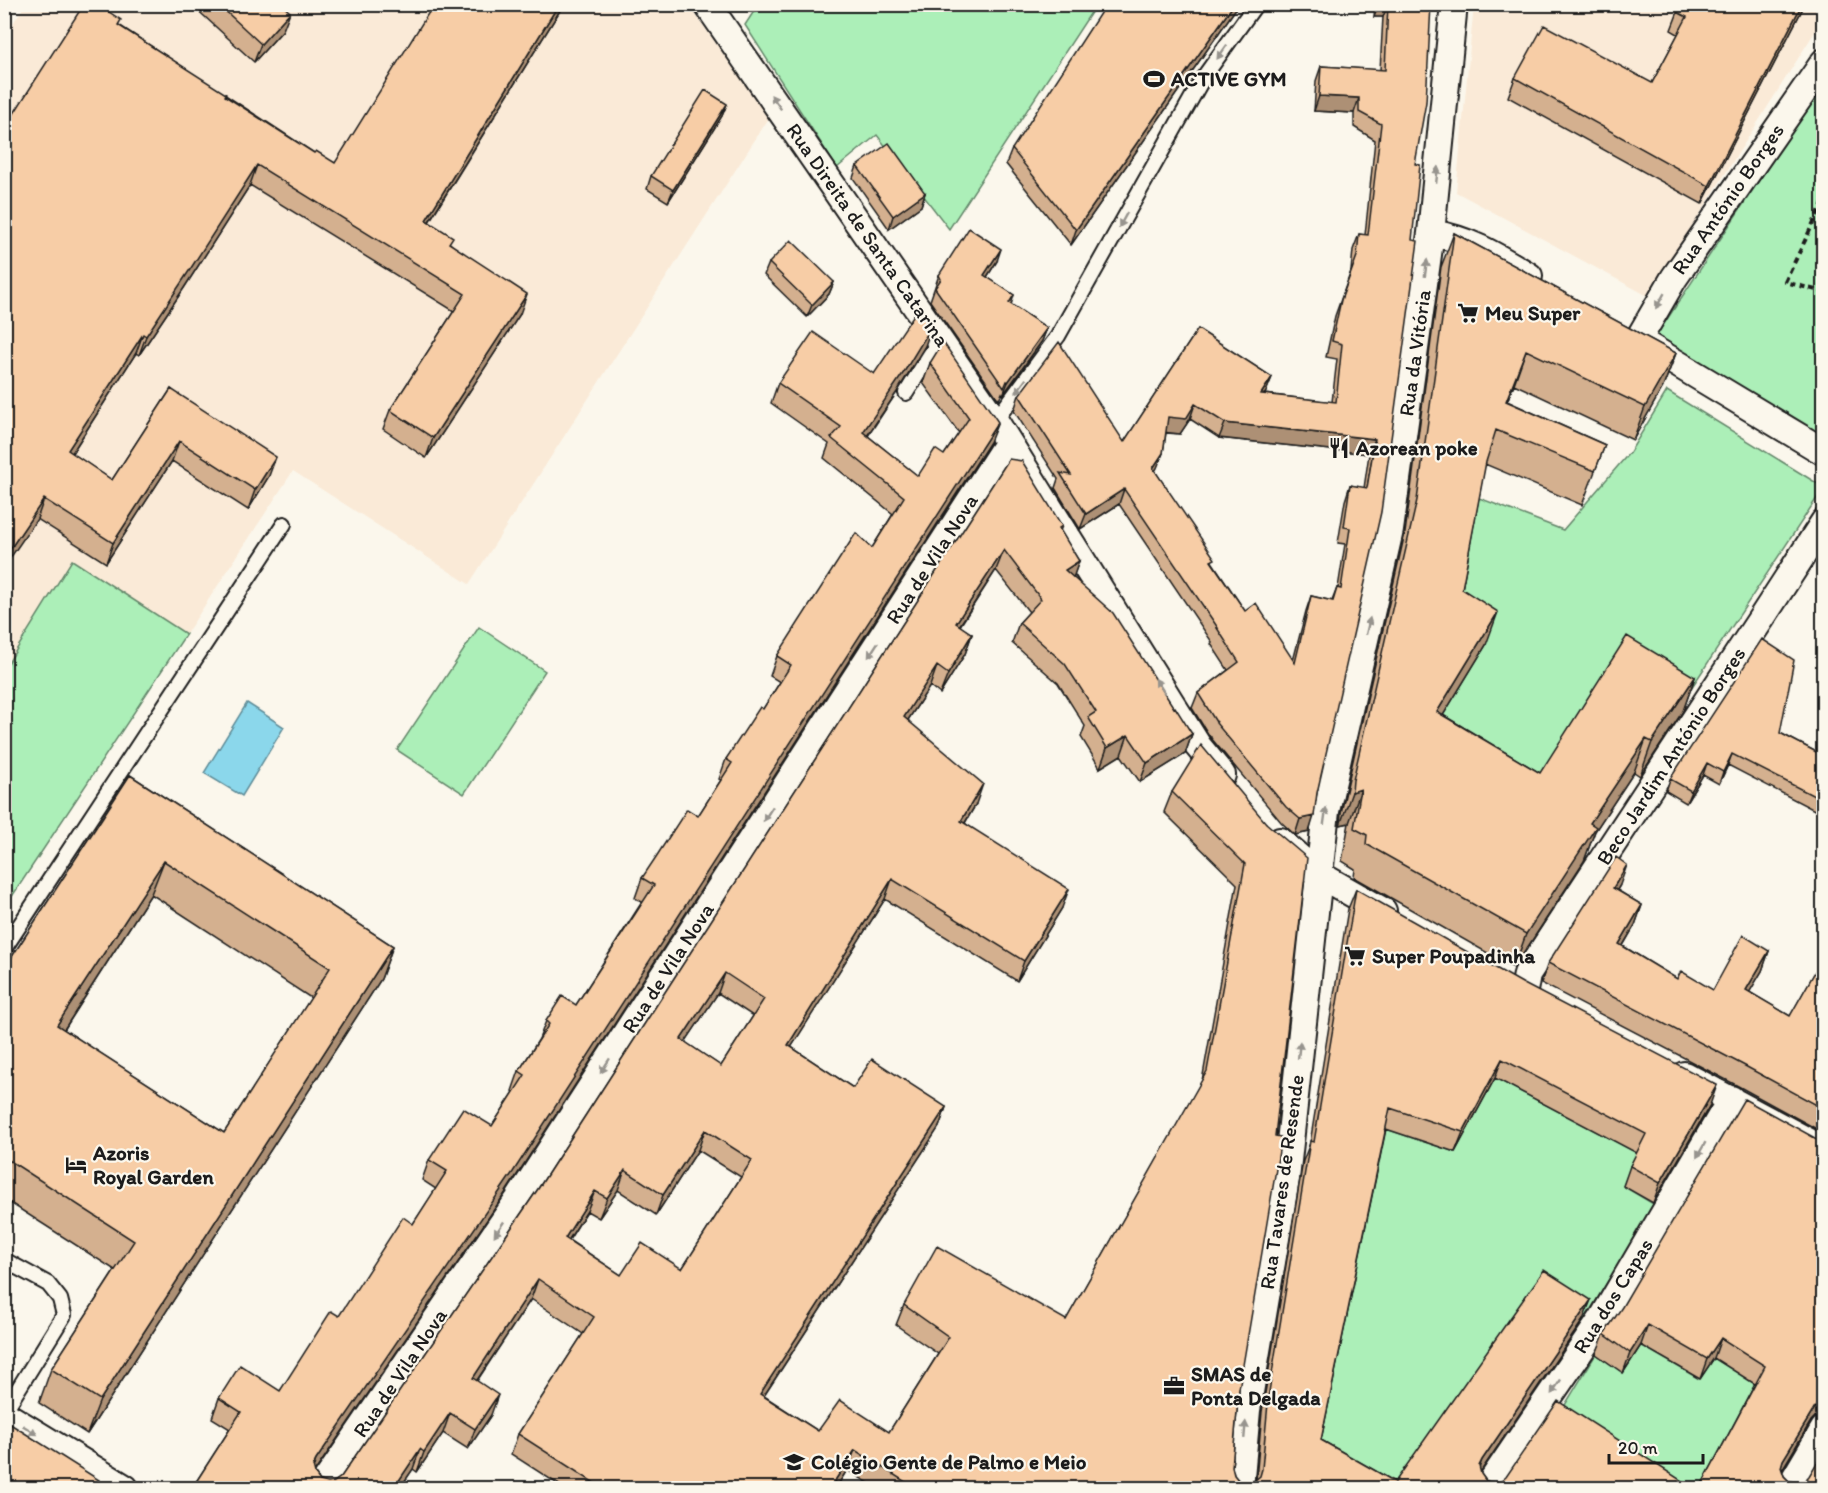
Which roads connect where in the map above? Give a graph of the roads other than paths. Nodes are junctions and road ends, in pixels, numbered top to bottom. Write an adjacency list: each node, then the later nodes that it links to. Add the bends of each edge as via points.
1 (707, 4): 7 (street, Rua Direita de Santa Catarina, one-way to 1)
2 (1256, 4): 9 (lane, one-way to 9, via 1203,78)
3 (1454, 4): 5 (street, Rua da Vitória, one-way to 3)
4 (1824, 62): 10 (street, Rua António Borges, one-way to 10, via 1674,278 1628,334)
5 (1431, 233): 6 (street, via 1481,247); 15 (street, Rua da Vitória, one-way to 5, via 1326,811 1390,530)
6 (1549, 288)
7 (940, 339): 8 (lane); 9 (street, Rua Direita de Santa Catarina)
8 (906, 393)
9 (1001, 431): 13 (street, Rua Direita de Santa Catarina, one-way to 9, via 1198,746); 26 (street, Rua de Vila Nova, one-way to 26, via 518,1200)
10 (1824, 452)
11 (1824, 522): 18 (street, Beco Jardim António Borges, via 1527,974)
12 (284, 524): 17 (lane)
13 (1234, 789)
14 (1263, 824): 15 (street)
15 (1318, 874): 16 (street); 27 (street, Rua Tavares de Resende, one-way to 15, via 1247,1410 1286,1179)
16 (1403, 922)
17 (4, 949)
18 (1524, 991)
19 (1658, 1061): 20 (street)
20 (1731, 1099): 21 (street); 28 (street, Rua dos Capas, one-way to 28, via 1602,1319)
21 (1824, 1150)
22 (4, 1260): 23 (lane, via 48,1284 60,1299 64,1315)
23 (4, 1413): 25 (street, one-way to 25)
24 (1824, 1429): 29 (street)
25 (125, 1488)
26 (321, 1488)
27 (1240, 1488)
28 (1487, 1488)
29 (1789, 1488)

